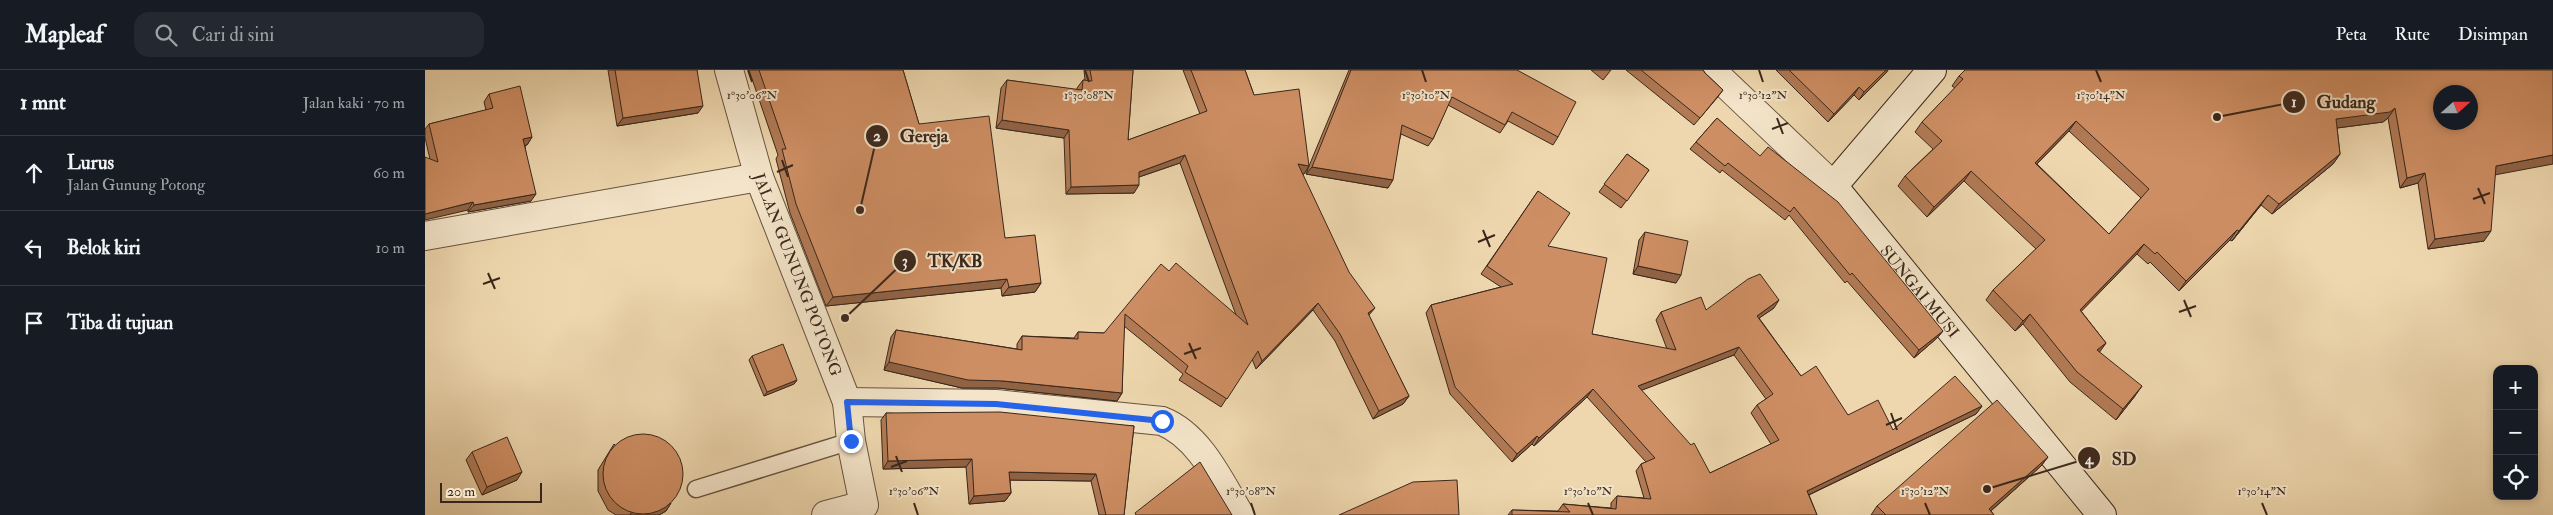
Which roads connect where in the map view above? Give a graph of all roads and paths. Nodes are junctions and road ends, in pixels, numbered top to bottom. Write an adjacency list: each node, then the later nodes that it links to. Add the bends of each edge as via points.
1 (729, 70): 4 (street, JALAN GUNUNG POTONG)
2 (1711, 70): 5 (street, SUNGAI MUSI)
3 (1932, 70): 5 (street)
4 (759, 177): 6 (street); 7 (street, JALAN GUNUNG POTONG)
5 (1833, 186): 13 (street, SUNGAI MUSI)
6 (425, 236)
7 (847, 402): 8 (street, JALAN GUNUNG POTONG); 12 (street, via 996,404 1162,421 1186,436 1209,464)
8 (851, 441): 9 (lane); 10 (street, JALAN GUNUNG POTONG)
9 (696, 489)
10 (864, 510): 11 (street)
11 (826, 515)
12 (1240, 515)
13 (2102, 515)

